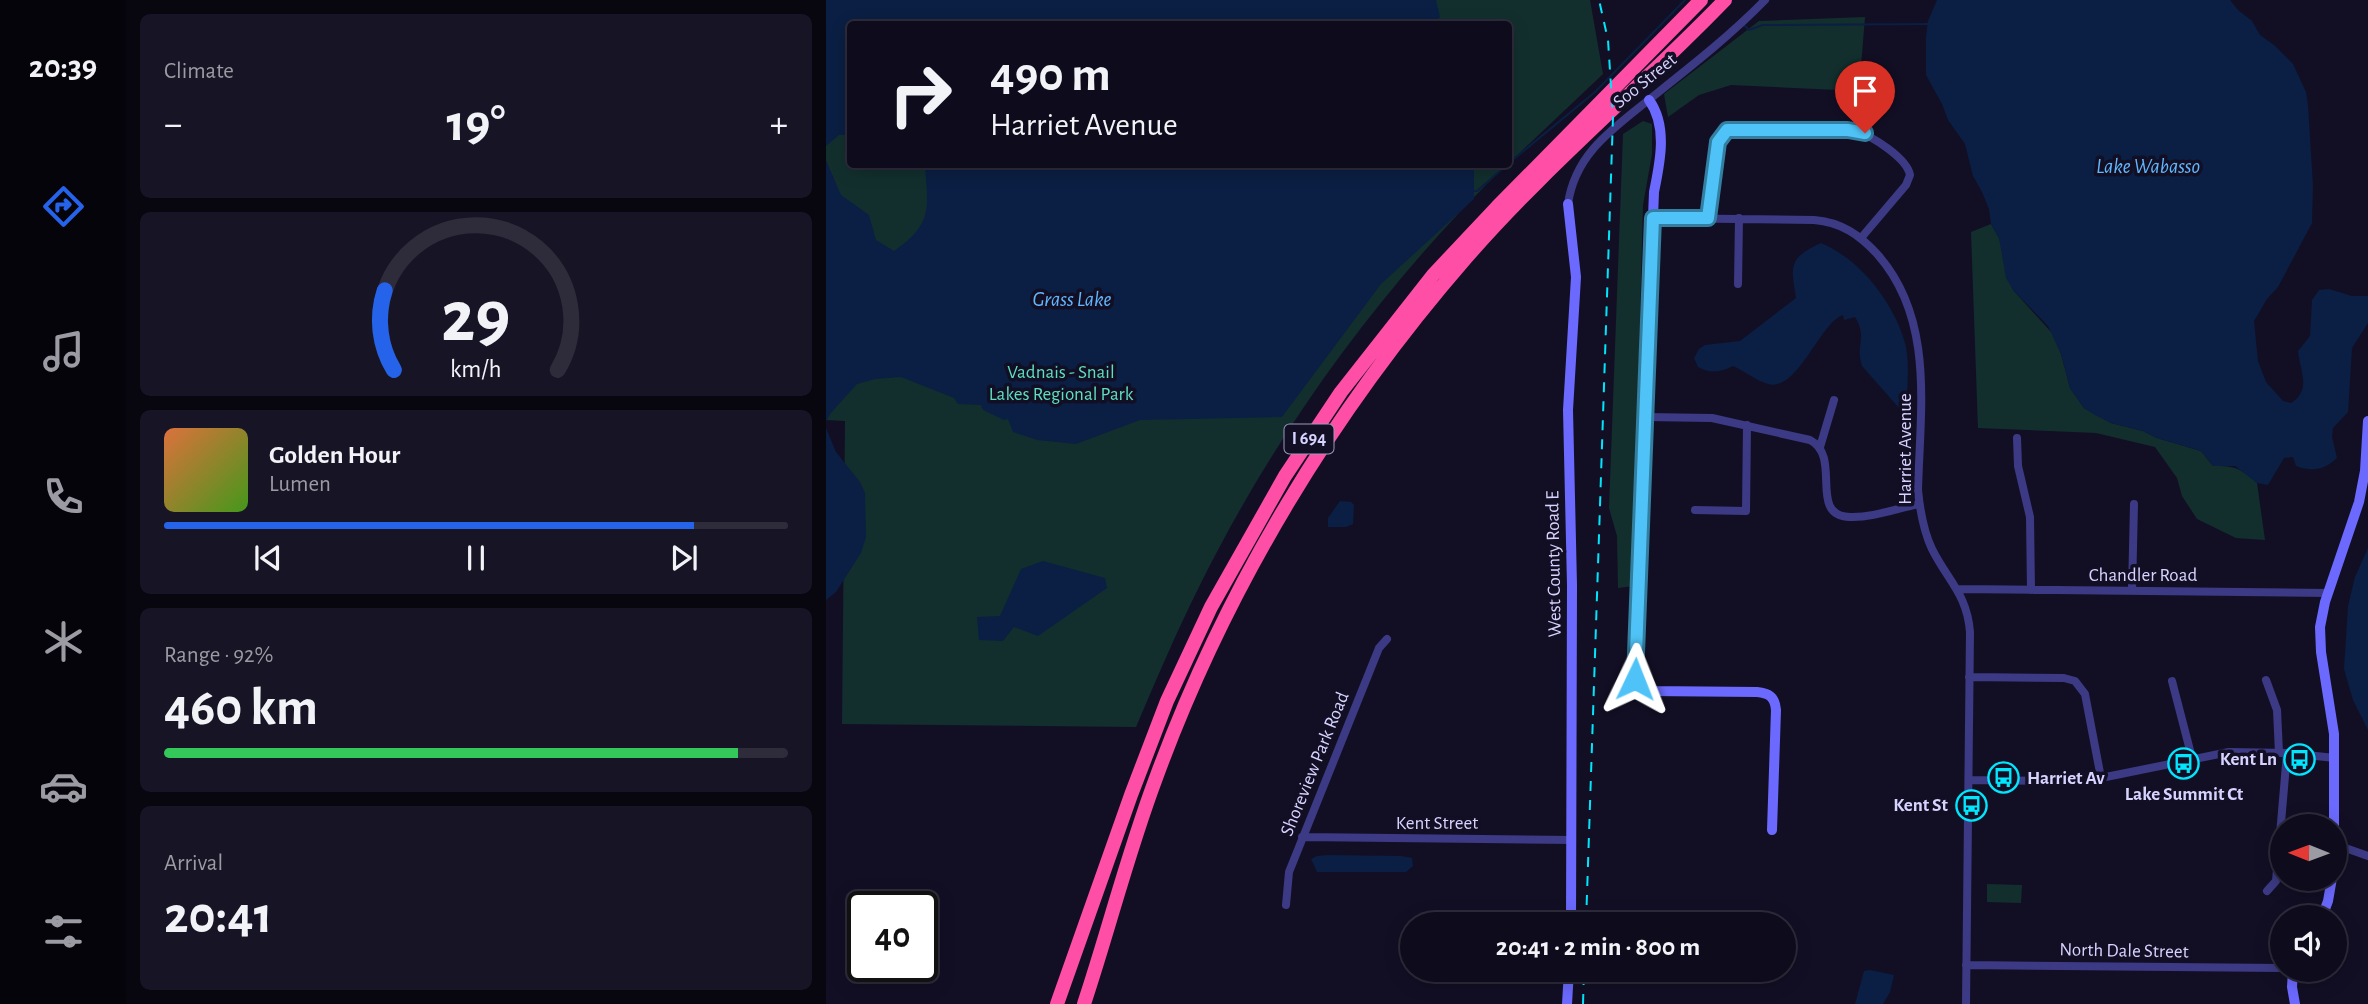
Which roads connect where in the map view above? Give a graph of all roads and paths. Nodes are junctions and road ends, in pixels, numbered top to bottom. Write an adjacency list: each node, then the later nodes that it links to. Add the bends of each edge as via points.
1 (1702, 0): 47 (highway, I 694, via 1433,275 1341,392 1285,476 1222,586 1167,701)
2 (1724, 0): 48 (highway, I 694, via 1475,247 1394,346 1316,457 1241,586 1186,703 1140,821)
3 (1765, 0): 4 (street, Soo Street)
4 (1649, 100): 5 (street, Soo Street, via 1608,131 1585,158 1573,180); 6 (street, via 1659,120 1661,146)
5 (1568, 204): 37 (street, West County Road E, via 1576,277 1568,410)
6 (1653, 218): 7 (street, Harriet Avenue); 12 (street)
7 (1708, 218): 8 (street, Harriet Avenue); 9 (street, via 1718,142 1727,130 1856,131 1903,161 1910,175)
8 (1739, 218): 9 (street, Harriet Avenue, via 1825,220); 10 (street)
9 (1861, 238): 18 (street, Harriet Avenue, via 1896,279 1917,332)
10 (1738, 284)
11 (1834, 400): 16 (street)
12 (1645, 417): 14 (street, via 1712,418); 35 (street, via 1635,679 1649,691 1757,692 1774,699)
13 (2368, 421): 17 (street)
14 (1747, 425): 16 (street, via 1810,440); 20 (street, via 1746,511)
15 (2017, 438): 22 (street, via 2018,466 2030,517)
16 (1820, 447): 18 (street, via 1826,462 1827,499 1837,514 1855,517)
17 (2366, 482): 24 (street)
18 (1919, 504): 21 (street, Harriet Avenue, via 1933,550)
19 (2134, 504): 23 (street)
20 (1695, 510)
21 (1957, 589): 22 (street, Chandler Road); 26 (street, Harriet Avenue, via 1969,619)
22 (2031, 590): 23 (street, Chandler Road)
23 (2132, 591): 24 (street, Chandler Road)
24 (2328, 593): 31 (street, via 2320,640)
25 (1387, 639): 36 (street, Shoreview Park Road, via 1379,648)
26 (1969, 677): 32 (street, via 2075,681 2085,694); 33 (street, Harriet Avenue)
27 (2266, 680): 29 (street, via 2277,710)
28 (2172, 681): 30 (street)
29 (2283, 753): 30 (street, via 2229,752); 31 (street); 40 (street, via 2276,881)
30 (2192, 758): 32 (street)
31 (2334, 758): 34 (street)
32 (2101, 778): 33 (street)
33 (1969, 780): 43 (street, Harriet Avenue)
34 (2334, 814)
35 (1772, 830)
36 (1302, 837): 37 (street, Kent Street); 41 (street, Shoreview Park Road, via 1289,872)
37 (1572, 840): 42 (street, West County Road E)
38 (2347, 847): 39 (street)
39 (2368, 856)
40 (2267, 891)
41 (1286, 905)
42 (1571, 912)
43 (1966, 965): 44 (street, North Dale Street); 50 (street, Harriet Avenue)
44 (2270, 968)
45 (1568, 982): 49 (street)
46 (2292, 982): 51 (street)
47 (1055, 1004)
48 (1087, 1004)
49 (1567, 1004)
50 (1966, 1004)
51 (2295, 1004)

